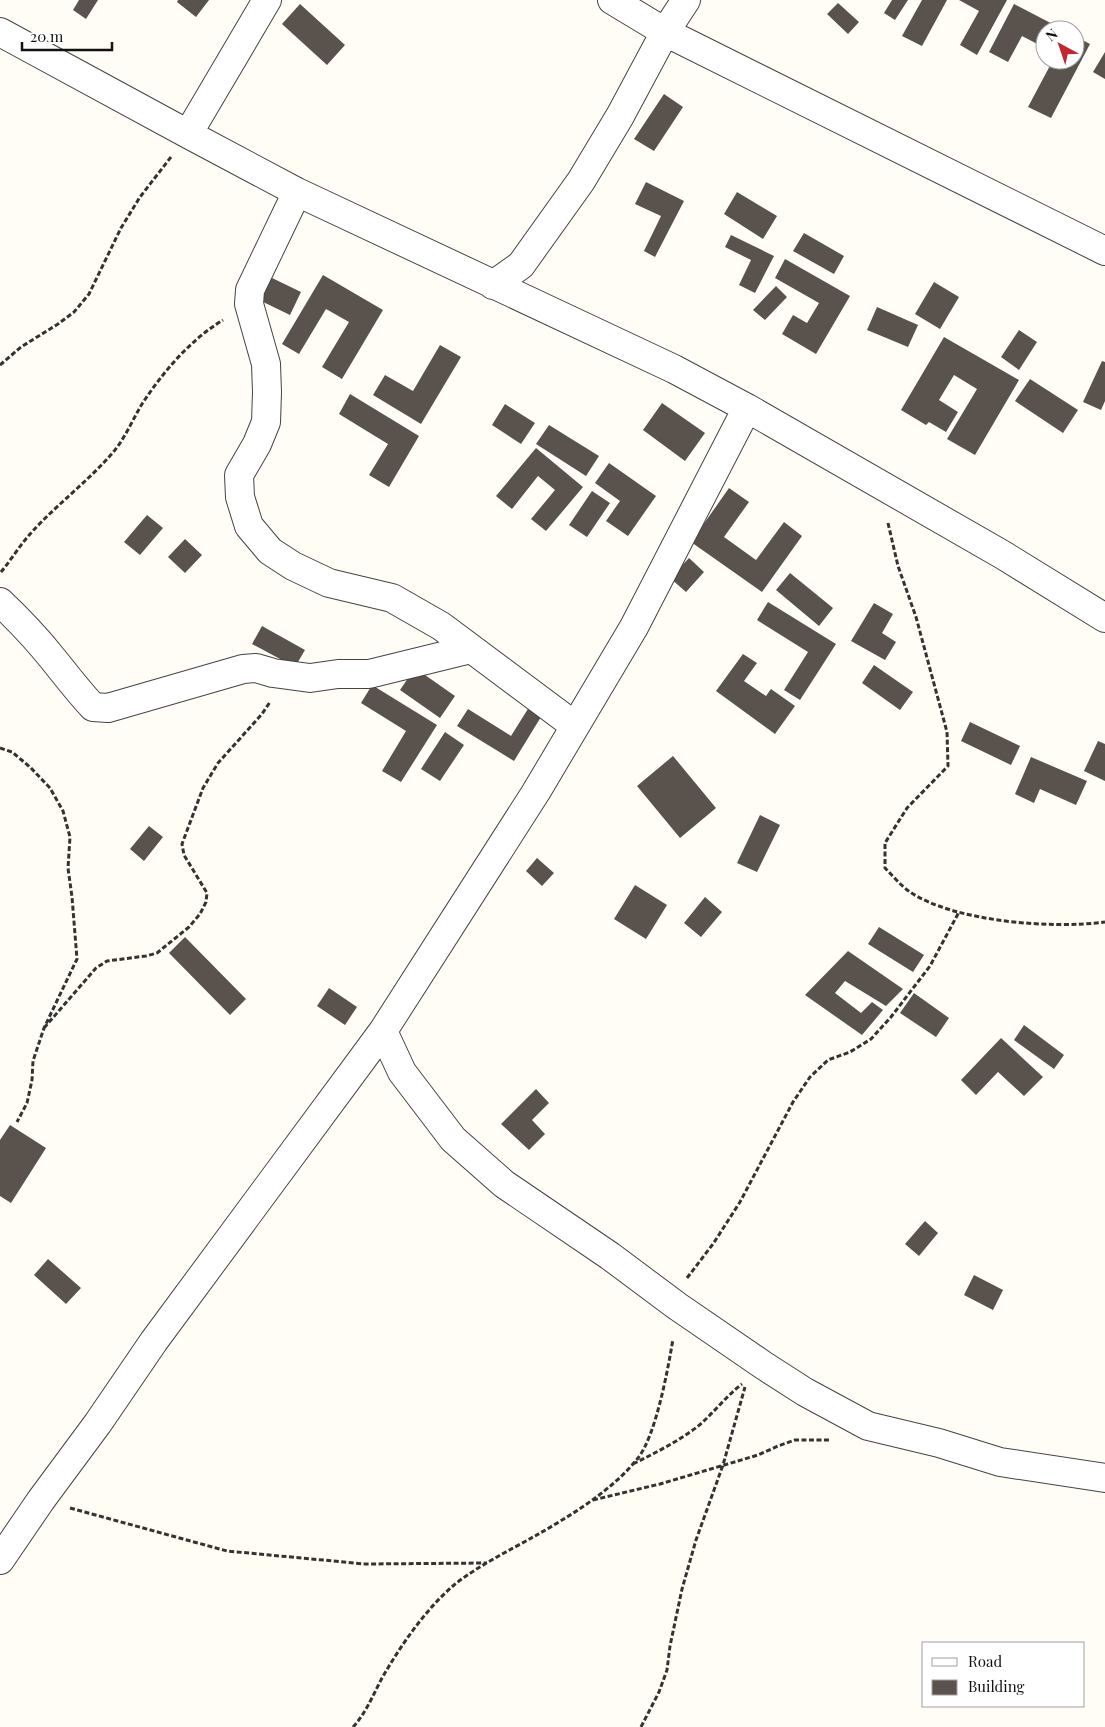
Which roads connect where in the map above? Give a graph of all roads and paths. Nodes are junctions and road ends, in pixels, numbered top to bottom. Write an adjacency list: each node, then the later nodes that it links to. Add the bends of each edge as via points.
1 (267, 0): 6 (street)
2 (612, 0): 5 (street)
3 (686, 0): 5 (street)
4 (0, 32): 6 (street)
5 (665, 32): 8 (street); 9 (street, via 582,181 521,265)
6 (188, 134): 7 (street); 11 (path, via 140,197 89,294 74,312)
7 (298, 192): 9 (street); 10 (street, via 250,290)
8 (1105, 251)
9 (494, 285): 12 (street, via 674,369)
10 (249, 304): 14 (path, via 214,326 172,363 143,402 115,450 30,533); 17 (street, via 266,364 267,392 266,422 239,475 240,496 250,526 270,550 293,566 329,582 392,598 441,626)
11 (0, 365)
12 (747, 408): 13 (street); 19 (street, via 634,627)
13 (885, 487): 16 (street); 21 (path, via 888,521 898,566 916,617 947,732 948,766 907,808 885,843 885,868 910,892)
14 (0, 574)
15 (0, 602): 18 (street, via 93,707 108,708 243,670 256,668)
16 (1105, 618)
17 (471, 649): 18 (street, via 369,674 310,678); 19 (street)
18 (273, 673): 23 (path, via 274,685 268,706 218,763 203,788 182,844 184,855 207,894 200,914 157,953 107,961 96,968)
19 (575, 726): 24 (street)
20 (0, 748): 23 (path, via 12,752 50,788 63,811 70,837 68,868 76,959)
21 (959, 912): 22 (path, via 1021,924); 26 (path, via 930,966 871,1040 828,1060 810,1077 793,1102 740,1202)
22 (1105, 922)
23 (44, 1028): 25 (path, via 33,1060 27,1102)
24 (383, 1031): 26 (street, via 402,1072 453,1139 504,1184); 31 (street)
25 (17, 1122)
26 (673, 1303): 29 (path, via 675,1330 656,1415 649,1436); 30 (street, via 805,1392 868,1426 1000,1462)
27 (836, 1439): 28 (path, via 795,1440)
28 (723, 1465): 29 (path, via 746,1380 696,1427 669,1446); 32 (path); 36 (path, via 682,1589 667,1670)
29 (630, 1466): 32 (path)
30 (1105, 1478)
31 (40, 1500): 33 (street); 34 (path, via 227,1550 365,1564)
32 (590, 1500): 34 (path, via 557,1524)
33 (0, 1560)
34 (488, 1563): 35 (path, via 454,1585 429,1612 404,1644 361,1719)
35 (353, 1727)
36 (641, 1727)

